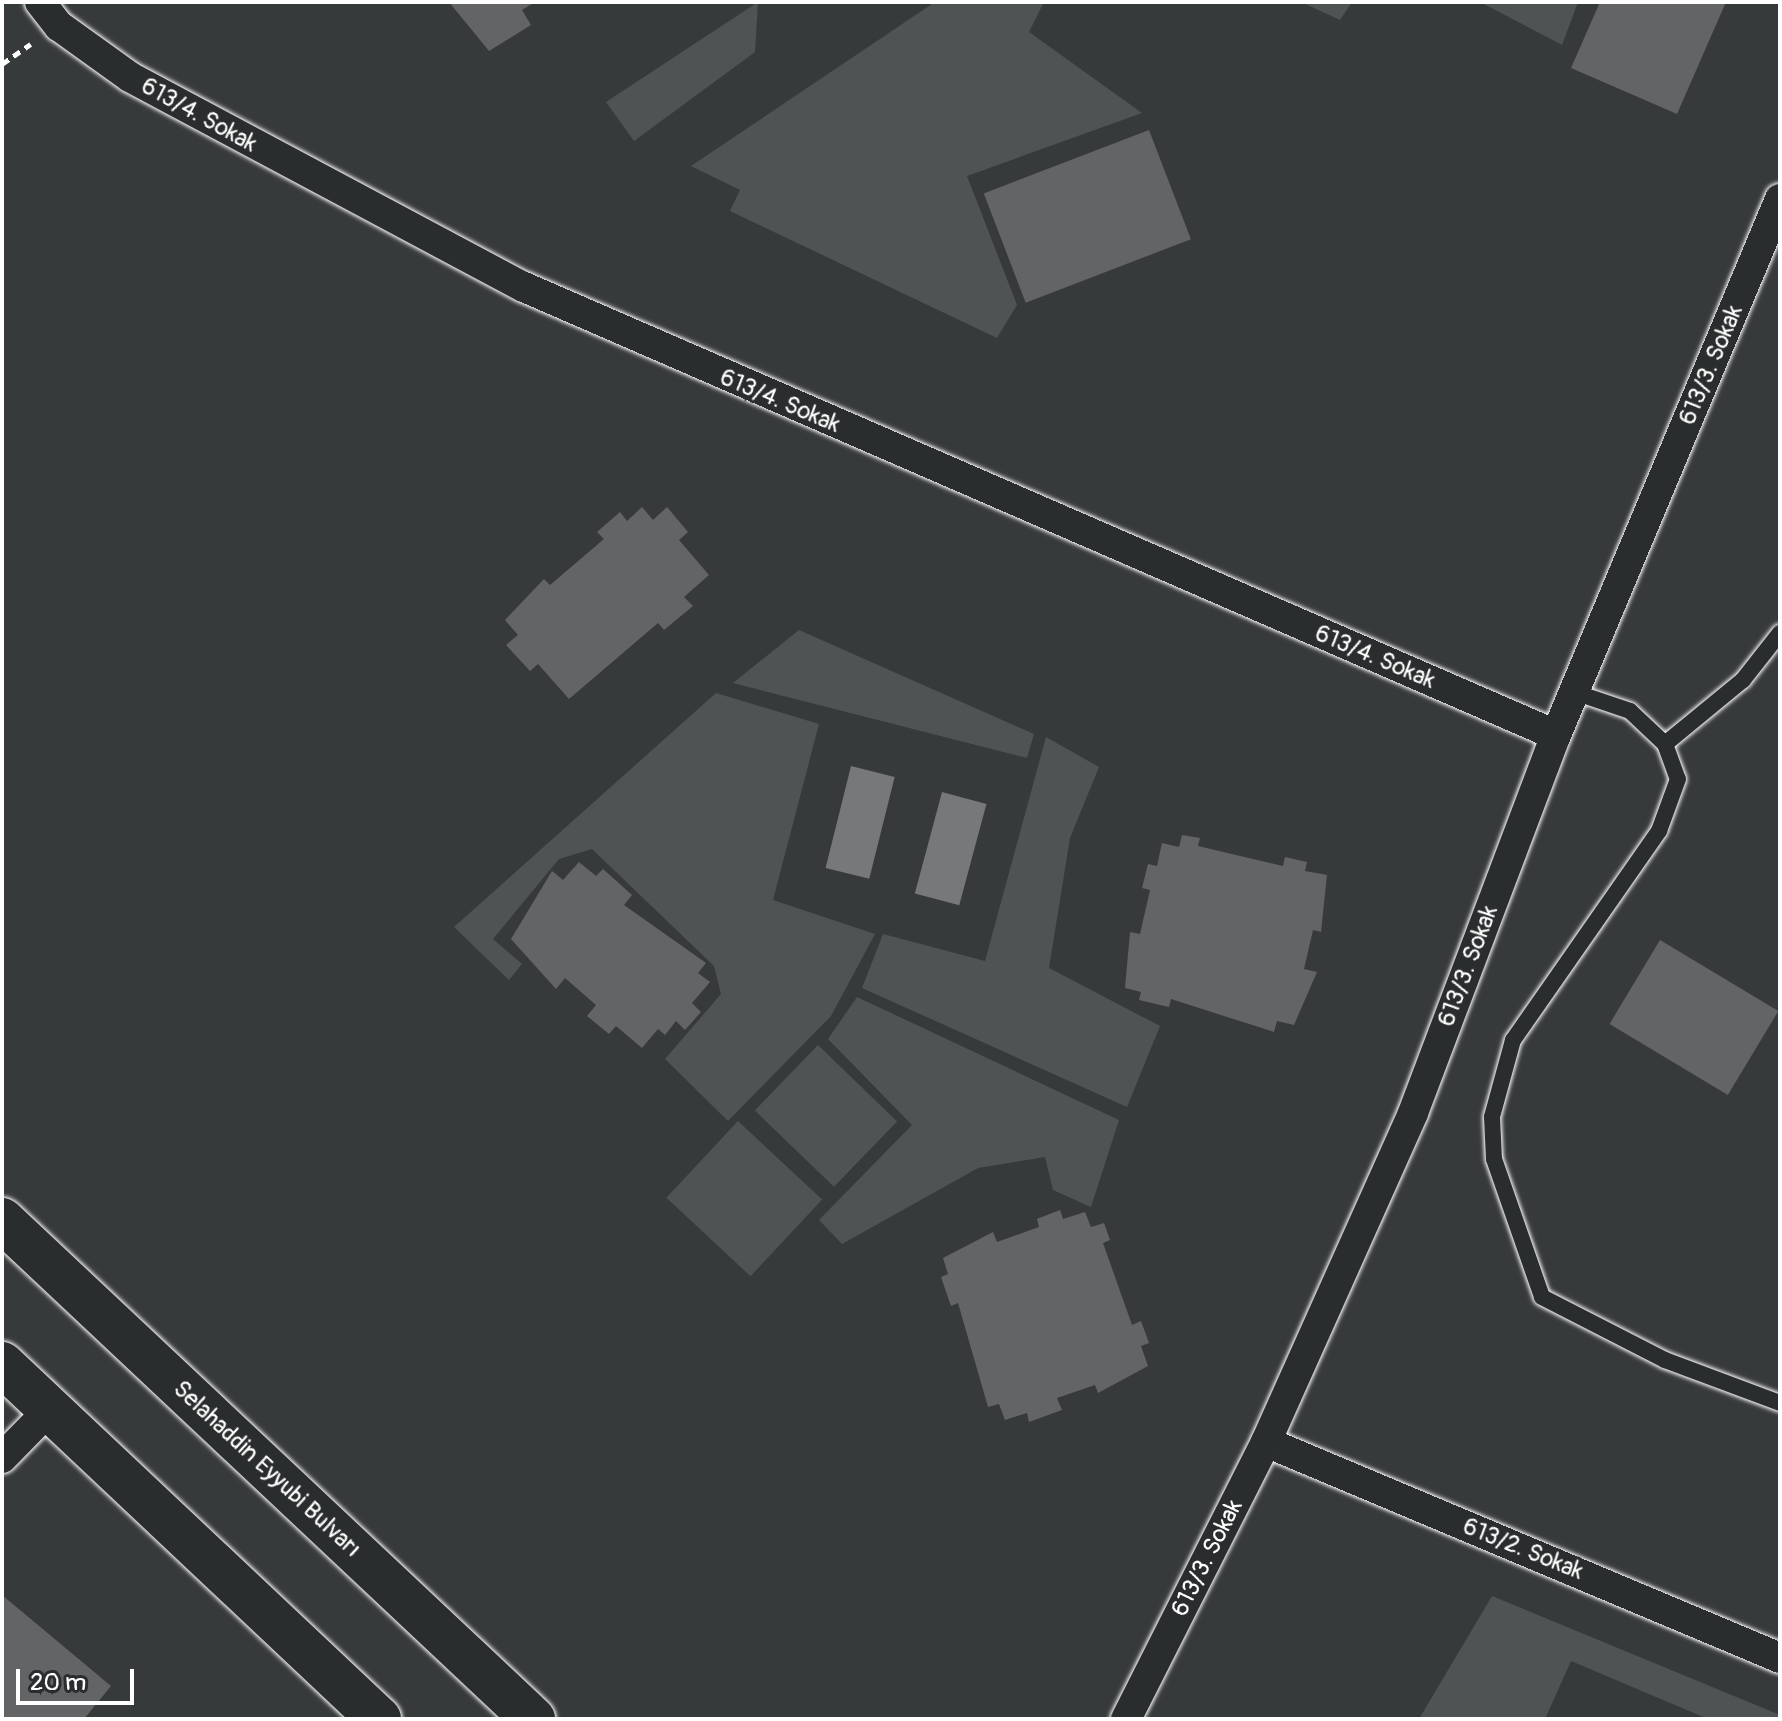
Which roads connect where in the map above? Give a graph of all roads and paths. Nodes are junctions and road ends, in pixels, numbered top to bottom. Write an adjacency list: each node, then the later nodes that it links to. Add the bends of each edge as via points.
1 (40, 2): 5 (street, 613/4. Sokak, via 59,26 130,77 483,267)
2 (1780, 199): 4 (street, 613/3. Sokak)
3 (1780, 633): 6 (lane, via 1743,680)
4 (1574, 692): 5 (street, 613/3. Sokak); 6 (lane, via 1630,711)
5 (1556, 735): 11 (street, 613/3. Sokak, via 1413,1113)
6 (1665, 744): 9 (lane, via 1678,779 1659,831 1513,1040 1492,1117 1494,1159 1542,1297 1665,1360)
7 (2, 1220): 15 (main road, Selahaddin Eyyubi Bulvarı)
8 (2, 1364): 10 (main road)
9 (1780, 1403)
10 (53, 1406): 12 (street); 14 (main road)
11 (1266, 1442): 13 (street, 613/2. Sokak); 16 (street, 613/3. Sokak)
12 (2, 1458)
13 (1780, 1658)
14 (379, 1719)
15 (533, 1719)
16 (1126, 1719)

